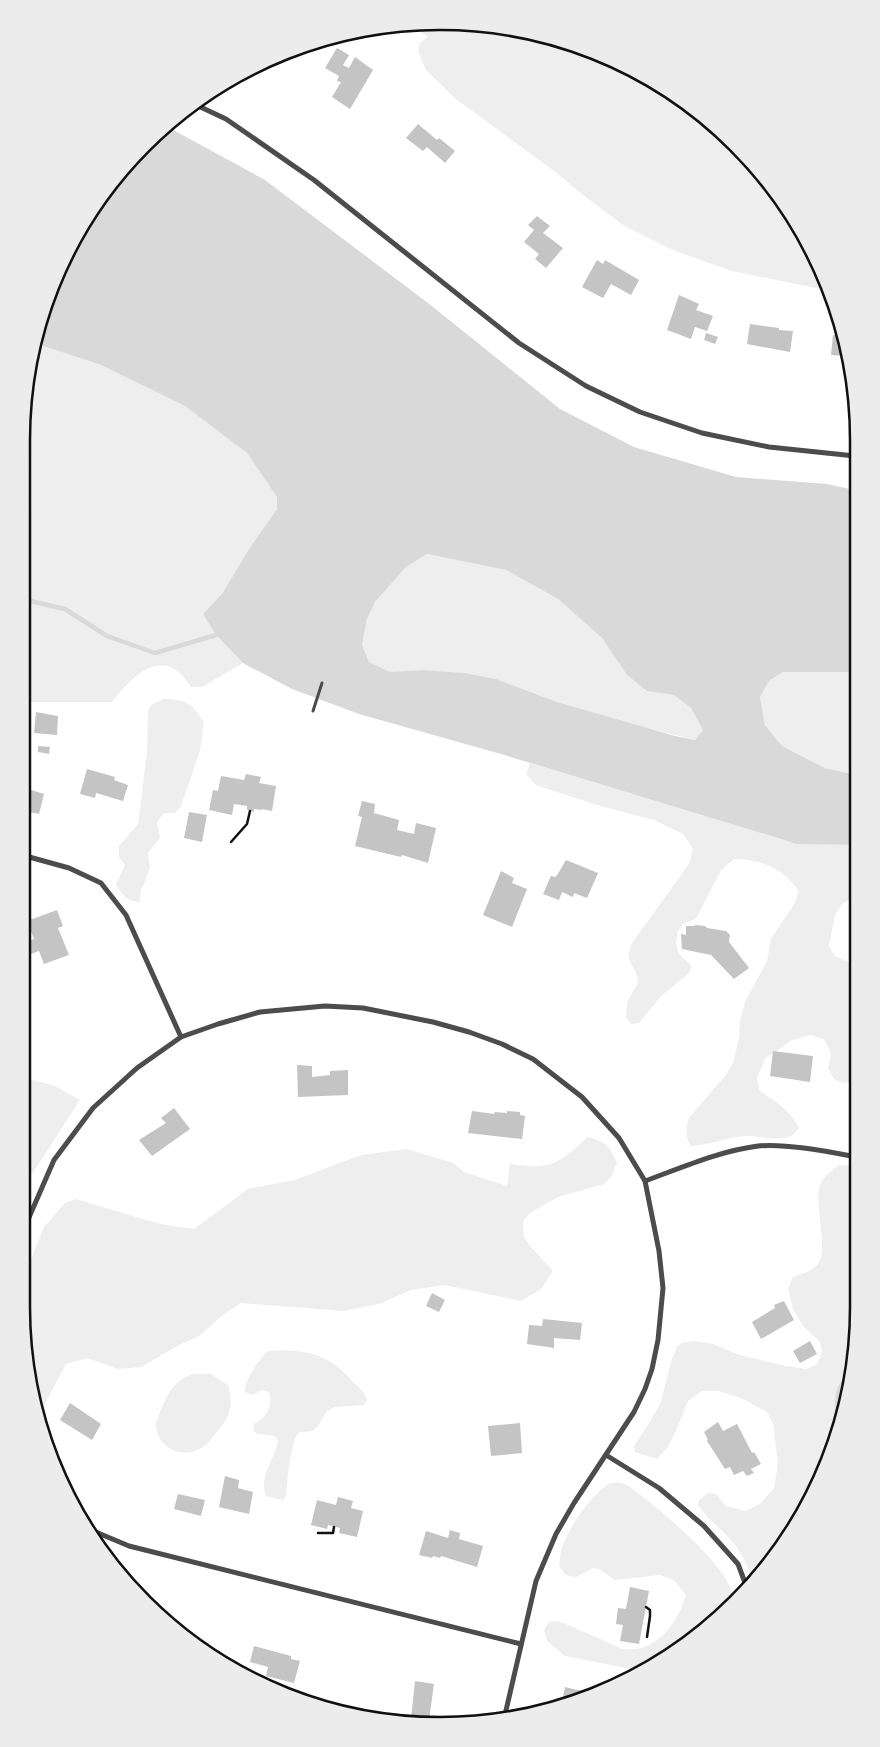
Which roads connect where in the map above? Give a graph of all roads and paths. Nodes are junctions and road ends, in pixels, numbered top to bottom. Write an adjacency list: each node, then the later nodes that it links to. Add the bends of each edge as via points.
1 (201, 107): 2 (street, via 226,119 314,180 519,343 586,386 640,412 702,433 770,447)
2 (850, 455)
3 (322, 683): 4 (lane)
4 (313, 711)
5 (250, 811): 6 (path, via 247,824)
6 (231, 842)
7 (30, 857): 8 (street, via 69,868 101,883 126,915)
8 (181, 1037): 10 (street, via 260,1012 325,1006 363,1008 469,1032 533,1059 582,1097 619,1138); 11 (street, via 137,1068 93,1108 54,1160)
9 (850, 1156): 10 (street, via 760,1146 727,1152)
10 (645, 1181): 12 (street, via 663,1288 658,1340 645,1389)
11 (30, 1217)
12 (606, 1455): 16 (street, via 659,1488 704,1526 738,1564); 19 (street, via 556,1534 536,1581)
13 (334, 1527): 15 (path, via 333,1532)
14 (98, 1533): 19 (street, via 128,1546)
15 (318, 1533)
16 (744, 1581)
17 (646, 1607): 18 (path, via 650,1610)
18 (647, 1637)
19 (521, 1644): 20 (street)
20 (506, 1711)

